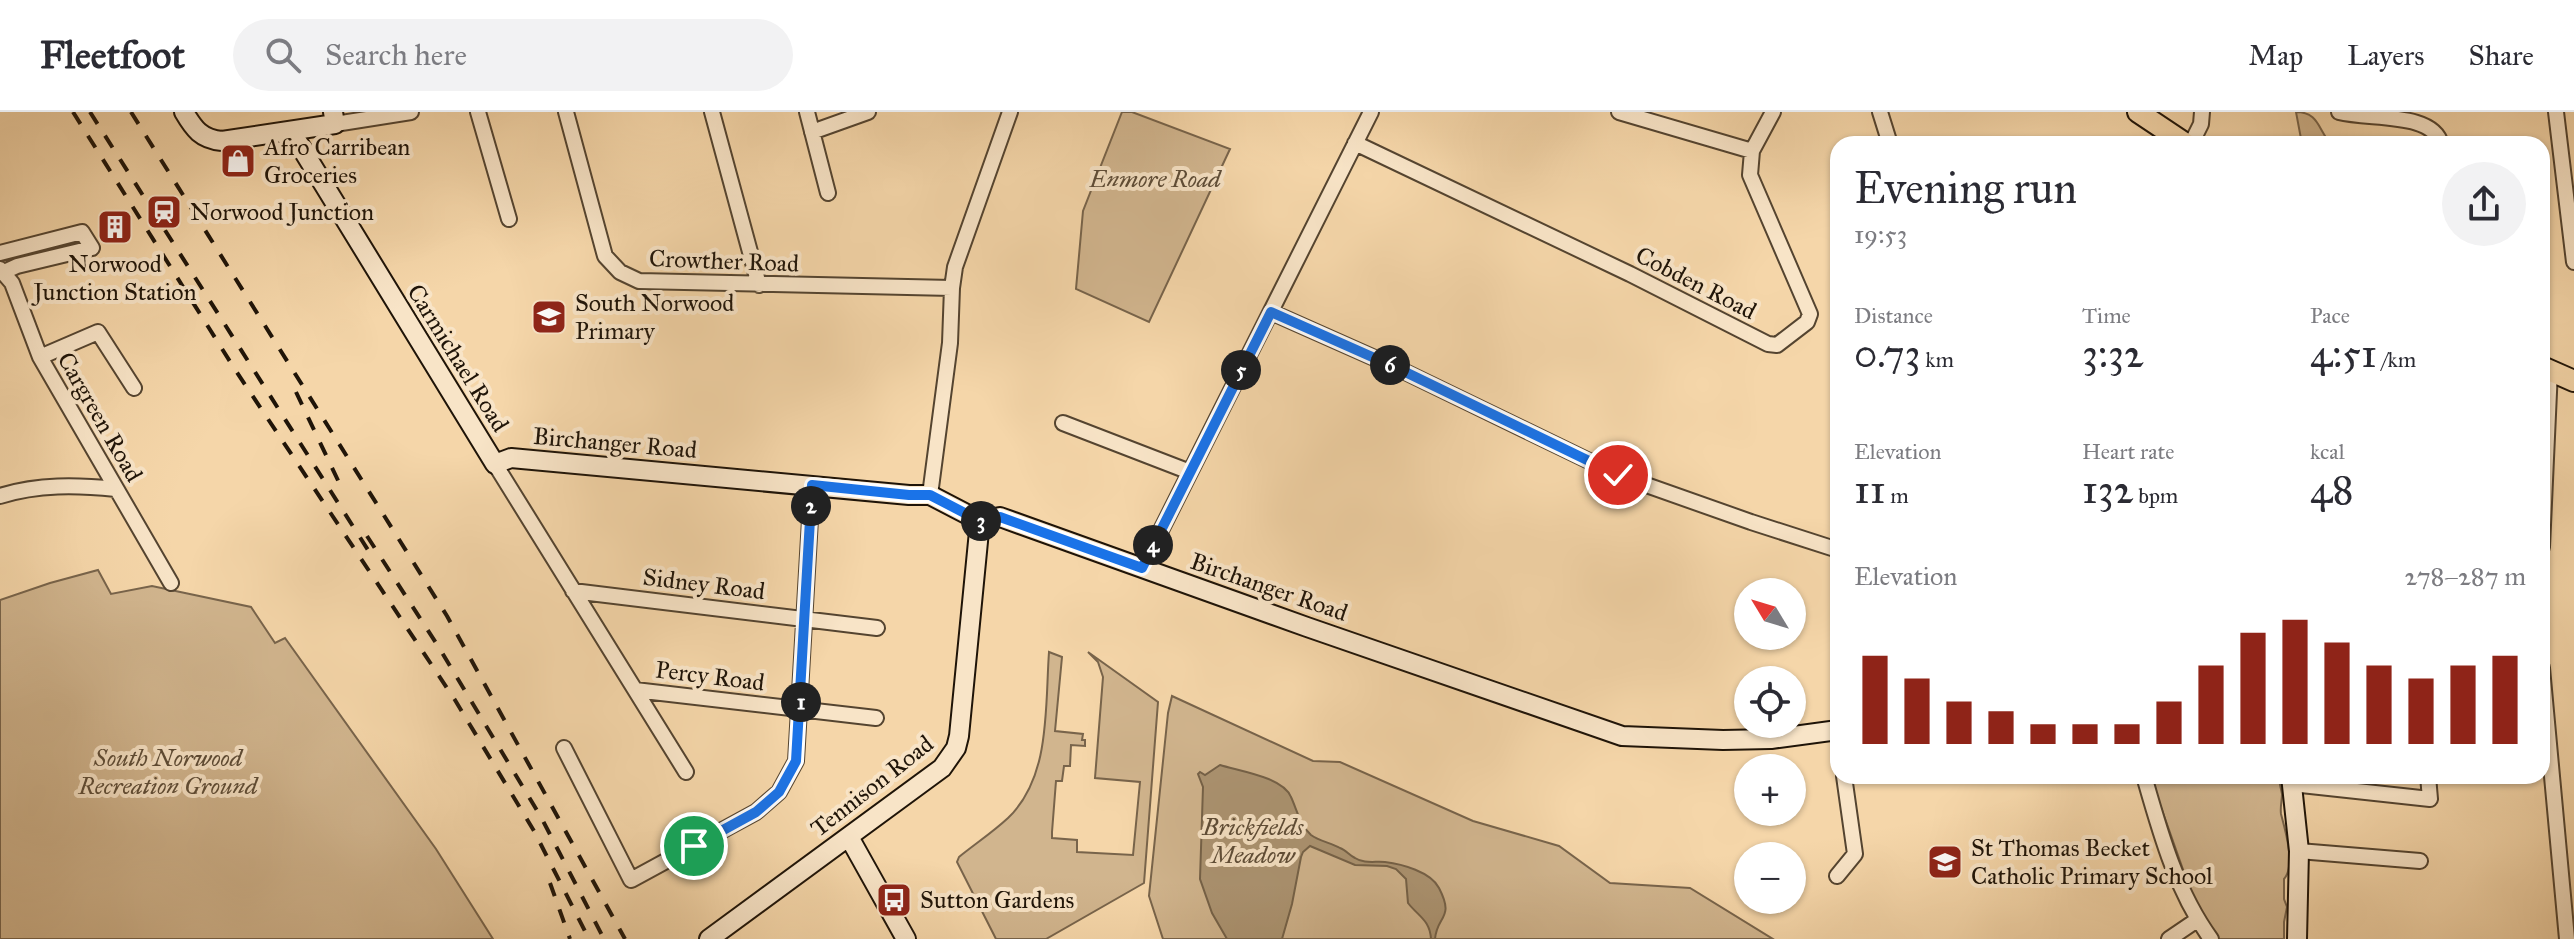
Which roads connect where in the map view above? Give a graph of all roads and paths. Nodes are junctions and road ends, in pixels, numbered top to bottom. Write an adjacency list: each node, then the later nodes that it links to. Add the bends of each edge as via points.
1 (184, 112): 19 (street, via 198,132 212,140)
2 (411, 112): 18 (street)
3 (478, 112): 28 (street)
4 (566, 112): 32 (street, Crowther Road, via 605,256 620,272 639,281)
5 (712, 112): 32 (street)
6 (807, 112): 20 (street)
7 (868, 112): 20 (street)
8 (1010, 112): 33 (street)
9 (1371, 112): 25 (street)
10 (1619, 112): 26 (street)
11 (1773, 112): 26 (street)
12 (1880, 112): 21 (street)
13 (2138, 112): 22 (main road)
14 (2202, 112): 23 (street)
15 (2339, 112): 17 (street)
16 (2556, 112): 30 (street)
17 (2389, 113): 24 (street, via 2428,121)
18 (334, 118): 19 (street)
19 (291, 131): 40 (street, Carmichael Road)
20 (812, 132): 27 (street)
21 (1888, 136)
22 (2176, 136)
23 (2193, 136)
24 (2439, 136)
25 (1355, 143): 26 (street, Cobden Road, via 1777,345 1810,314 1752,183); 34 (street)
26 (1752, 151)
27 (828, 193)
28 (509, 219)
29 (0, 253): 31 (street, via 82,232 92,248)
30 (2574, 262)
31 (2, 271): 35 (street, Cargreen Road, via 12,283)
32 (759, 285): 33 (street, Crowther Road)
33 (952, 288): 44 (street)
34 (1271, 312): 41 (street); 47 (street, via 1618,475)
35 (40, 357): 38 (street, via 98,332); 43 (street, Cargreen Road)
36 (2550, 371): 37 (main road)
37 (2574, 381)
38 (134, 388)
39 (1063, 423): 41 (street)
40 (495, 464): 42 (street, Birchanger Road, via 511,458); 50 (street, Carmichael Road)
41 (1190, 472): 48 (street)
42 (812, 485): 44 (street, Birchanger Road); 51 (street)
43 (116, 489): 45 (street, via 73,485); 49 (street, Cargreen Road)
44 (930, 495): 46 (street, Birchanger Road)
45 (0, 496)
46 (980, 521): 48 (street, Birchanger Road, via 1000,517); 65 (street, Tennison Road, via 956,748 942,768)
47 (1830, 547)
48 (1142, 568): 56 (street, Birchanger Road, via 1622,736 1771,739)
49 (171, 583)
50 (573, 591): 51 (street, Sidney Road); 53 (street, Carmichael Road)
51 (805, 618): 52 (street, Sidney Road); 54 (street)
52 (877, 628)
53 (635, 690): 54 (street, Percy Road); 59 (street, Carmichael Road)
54 (800, 709): 55 (street, Percy Road); 57 (street, via 796,761 779,792 756,812 631,880)
55 (876, 718)
56 (1830, 732)
57 (564, 748)
58 (2550, 755): 75 (street)
59 (686, 772)
60 (1845, 784): 68 (street, via 1855,854)
61 (2147, 784): 69 (street, via 2175,873)
62 (2292, 784): 66 (street)
63 (2321, 784): 64 (street, via 2430,799)
64 (2429, 784)
65 (849, 837): 70 (street, Tennison Road); 71 (street)
66 (2299, 851): 67 (street); 74 (street)
67 (2420, 861)
68 (1837, 876)
69 (2197, 920): 72 (street); 73 (street)
70 (709, 939)
71 (906, 939)
72 (2169, 939)
73 (2211, 939)
74 (2297, 939)
75 (2567, 939)

